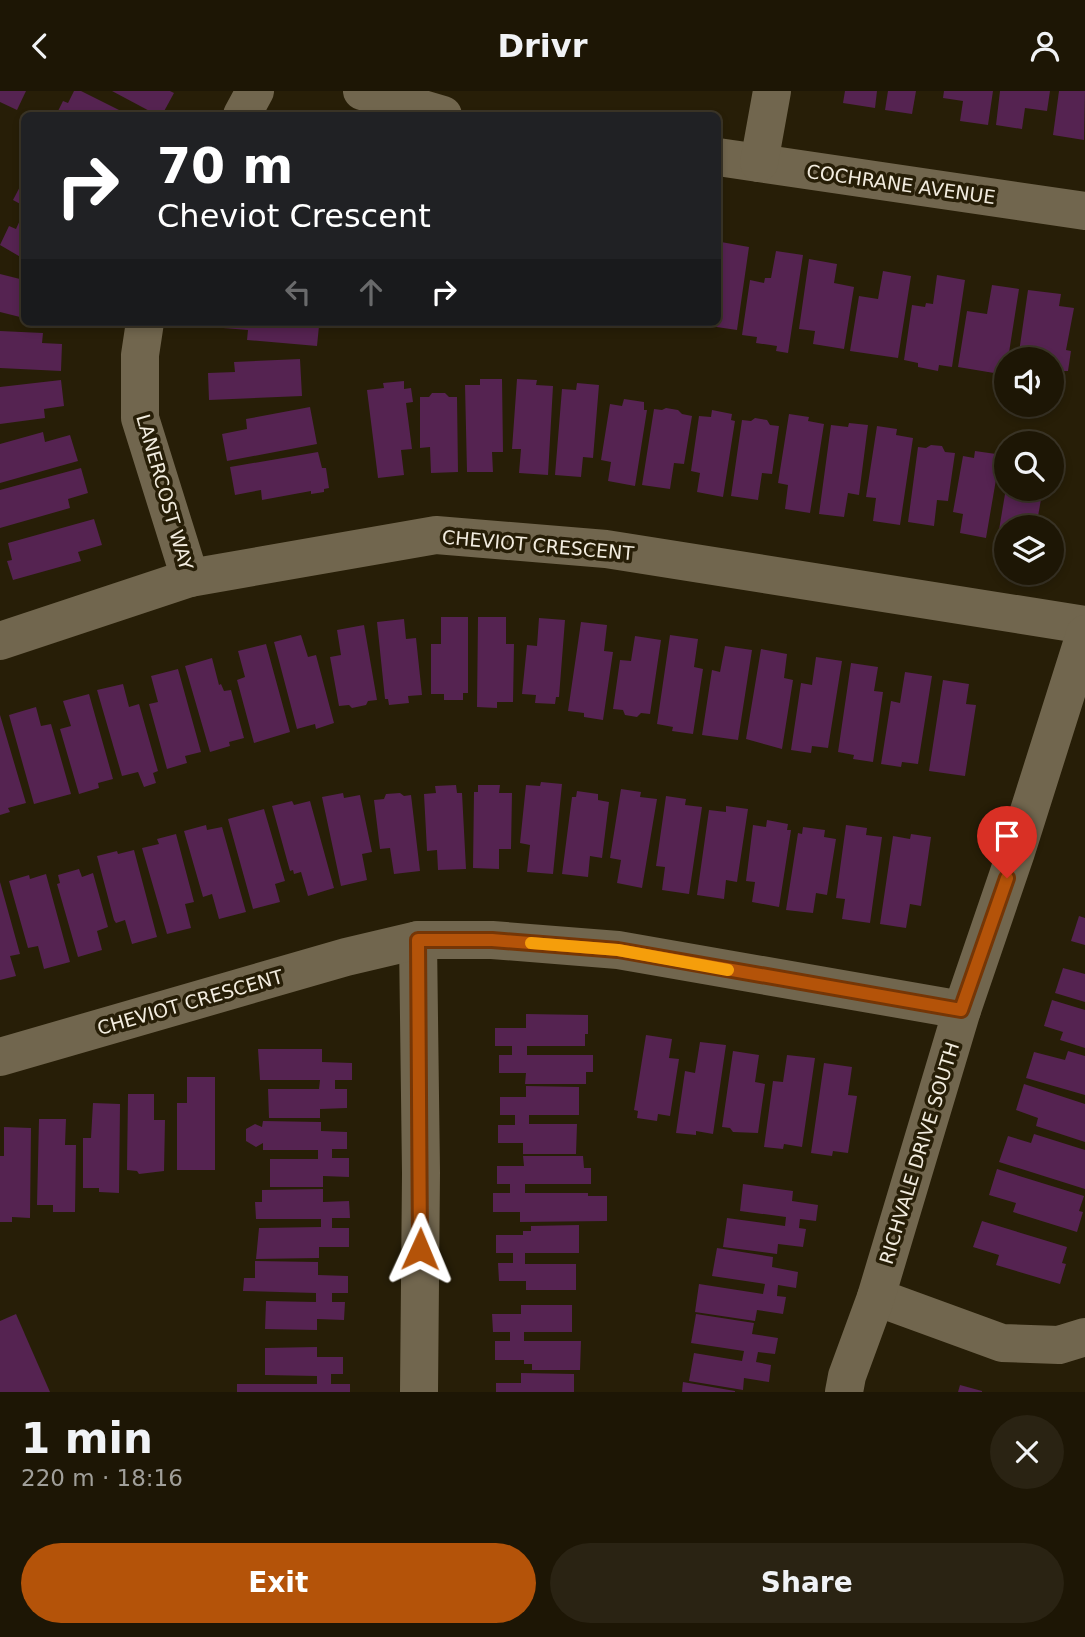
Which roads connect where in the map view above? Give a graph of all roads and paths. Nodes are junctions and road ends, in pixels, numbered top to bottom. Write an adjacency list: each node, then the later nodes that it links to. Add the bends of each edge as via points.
1 (256, 91): 4 (street)
2 (362, 91): 5 (street)
3 (772, 91): 7 (street)
4 (245, 112)
5 (433, 112)
6 (721, 157): 7 (street, COCHRANE AVENUE)
7 (759, 163): 8 (street, COCHRANE AVENUE)
8 (1085, 211)
9 (144, 326): 10 (street, LANERCOST WAY, via 139,355 140,418)
10 (190, 578): 11 (street, CHEVIOT CRESCENT, via 436,535 606,549); 13 (street, CHEVIOT CRESCENT)
11 (1085, 625)
12 (1085, 634): 15 (street, RICHVALE DRIVE SOUTH)
13 (0, 641)
14 (418, 940): 15 (street, CHEVIOT CRESCENT, via 492,940 618,950); 16 (street, CHEVIOT CRESCENT); 19 (street)
15 (961, 1010): 17 (street, RICHVALE DRIVE SOUTH)
16 (0, 1057)
17 (876, 1297): 18 (street, via 1002,1343 1059,1345); 20 (street, RICHVALE DRIVE SOUTH)
18 (1085, 1338)
19 (419, 1392)
20 (844, 1392)

